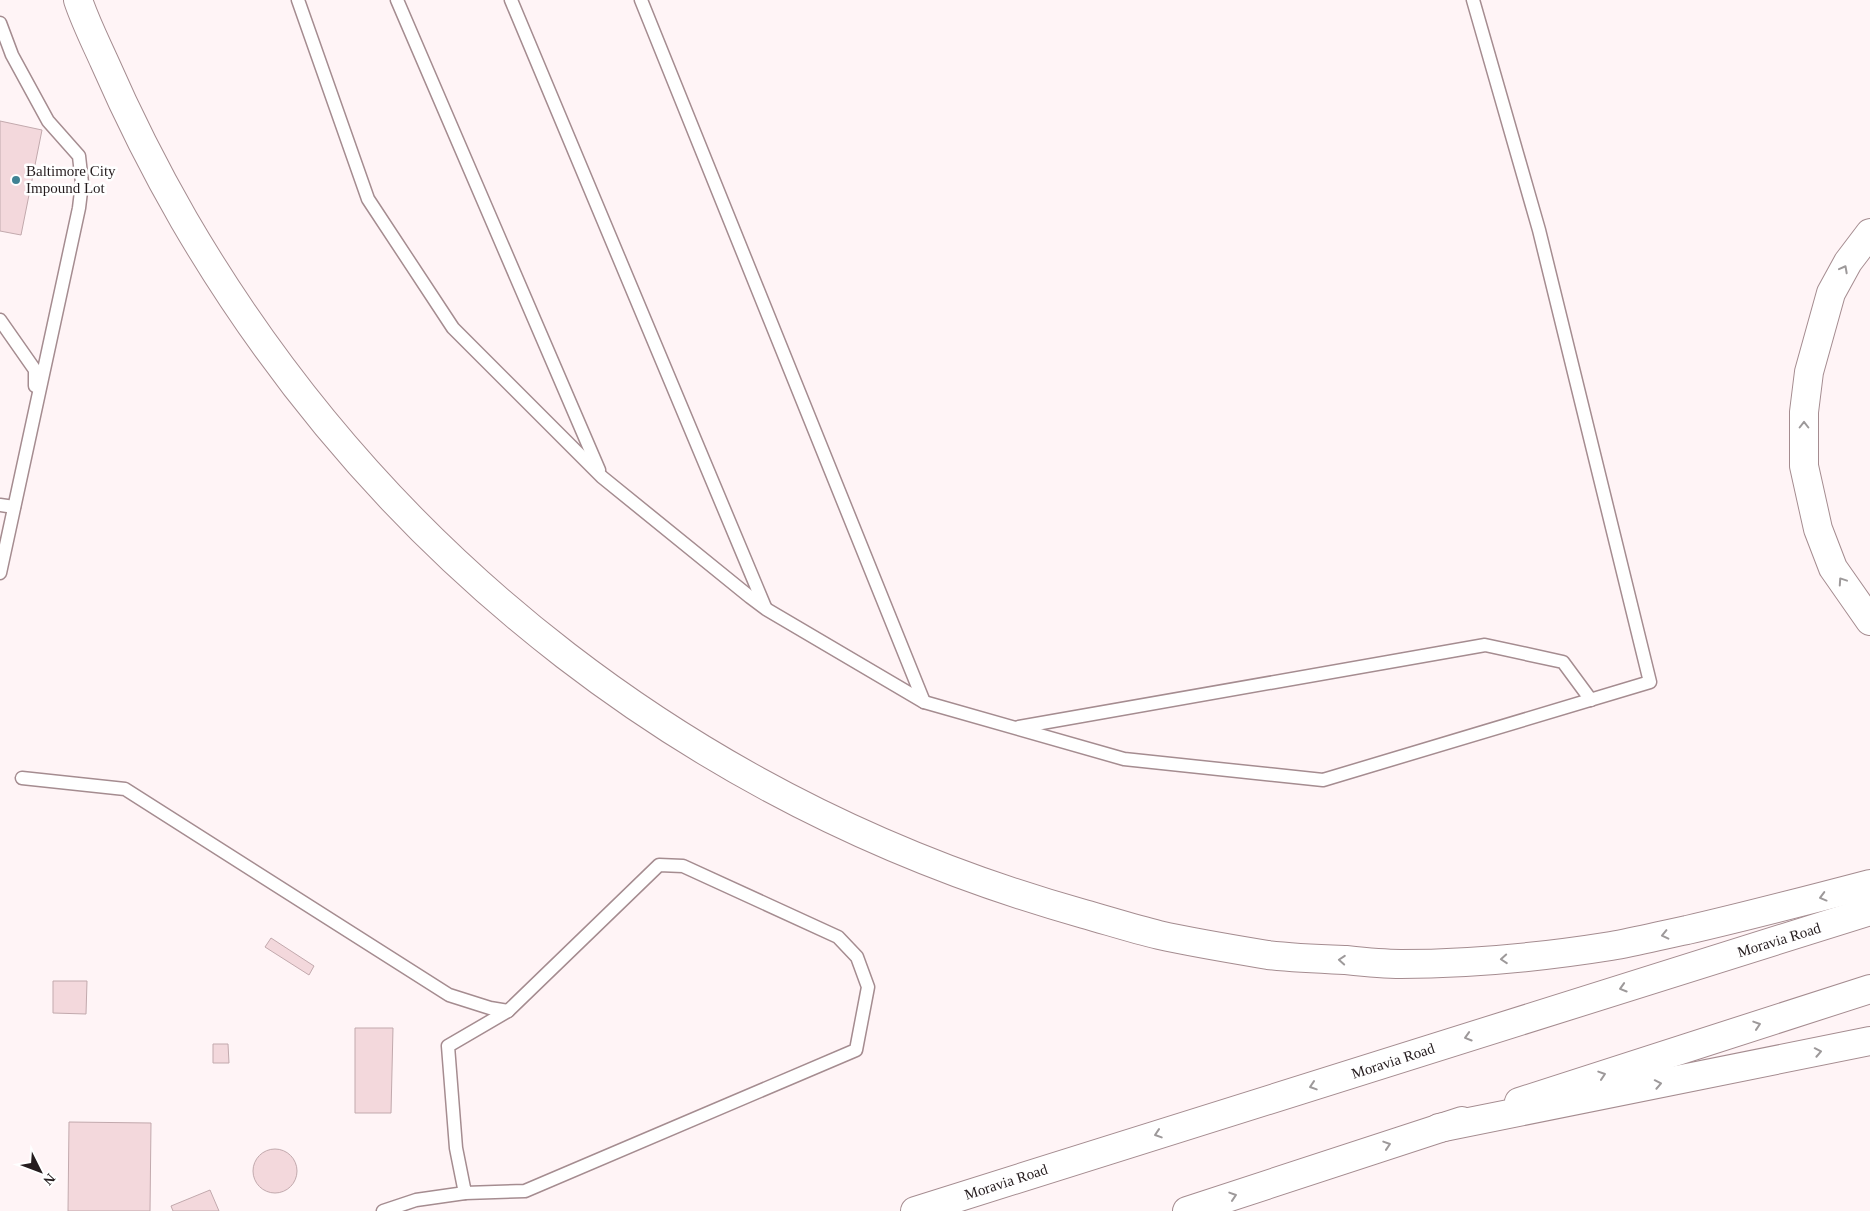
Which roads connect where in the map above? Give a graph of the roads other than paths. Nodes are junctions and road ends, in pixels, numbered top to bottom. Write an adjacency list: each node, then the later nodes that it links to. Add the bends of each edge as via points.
1 (78, 0): 22 (main road, one-way to 1, via 1616,946 1509,960 1398,964 1273,956 1160,935 1023,897 910,854 808,808 712,755 626,700 552,646 470,576 409,517 340,442 275,359 208,262 153,166)
2 (298, 0): 12 (lane, via 368,199 454,328)
3 (397, 0): 12 (lane)
4 (511, 0): 16 (lane)
5 (641, 0): 19 (lane)
6 (1473, 0): 18 (lane, via 1539,230 1650,682)
7 (0, 23): 8 (lane)
8 (6, 55): 11 (lane, via 48,121 79,156 82,183)
9 (1870, 233): 17 (main road, one-way to 9, via 1833,568 1818,530 1804,466 1804,412 1809,372 1831,293 1848,262)
10 (0, 320): 11 (lane, via 35,370)
11 (36, 401): 14 (lane)
12 (602, 477): 16 (lane)
13 (0, 504): 14 (lane)
14 (14, 507): 15 (lane)
15 (0, 573)
16 (766, 609): 19 (lane)
17 (1870, 621)
18 (1591, 700): 20 (lane, via 1323,780 1124,758); 20 (lane, via 1563,662 1485,645)
19 (924, 702): 20 (lane)
20 (1014, 728)
21 (22, 778): 25 (lane, via 125,789 449,995)
22 (1870, 884)
23 (1870, 911): 30 (main road, Moravia Road, one-way to 30)
24 (1870, 988): 27 (main road, one-way to 24)
25 (508, 1011): 28 (lane, via 448,1046 456,1148); 28 (lane, via 659,865 682,866 838,937 857,957 868,987 856,1050 526,1191)
26 (1870, 1041): 27 (main road, one-way to 26)
27 (1439, 1128): 31 (main road, one-way to 27)
28 (465, 1193): 29 (lane, via 416,1200)
29 (383, 1211)
30 (915, 1211)
31 (1187, 1211)

